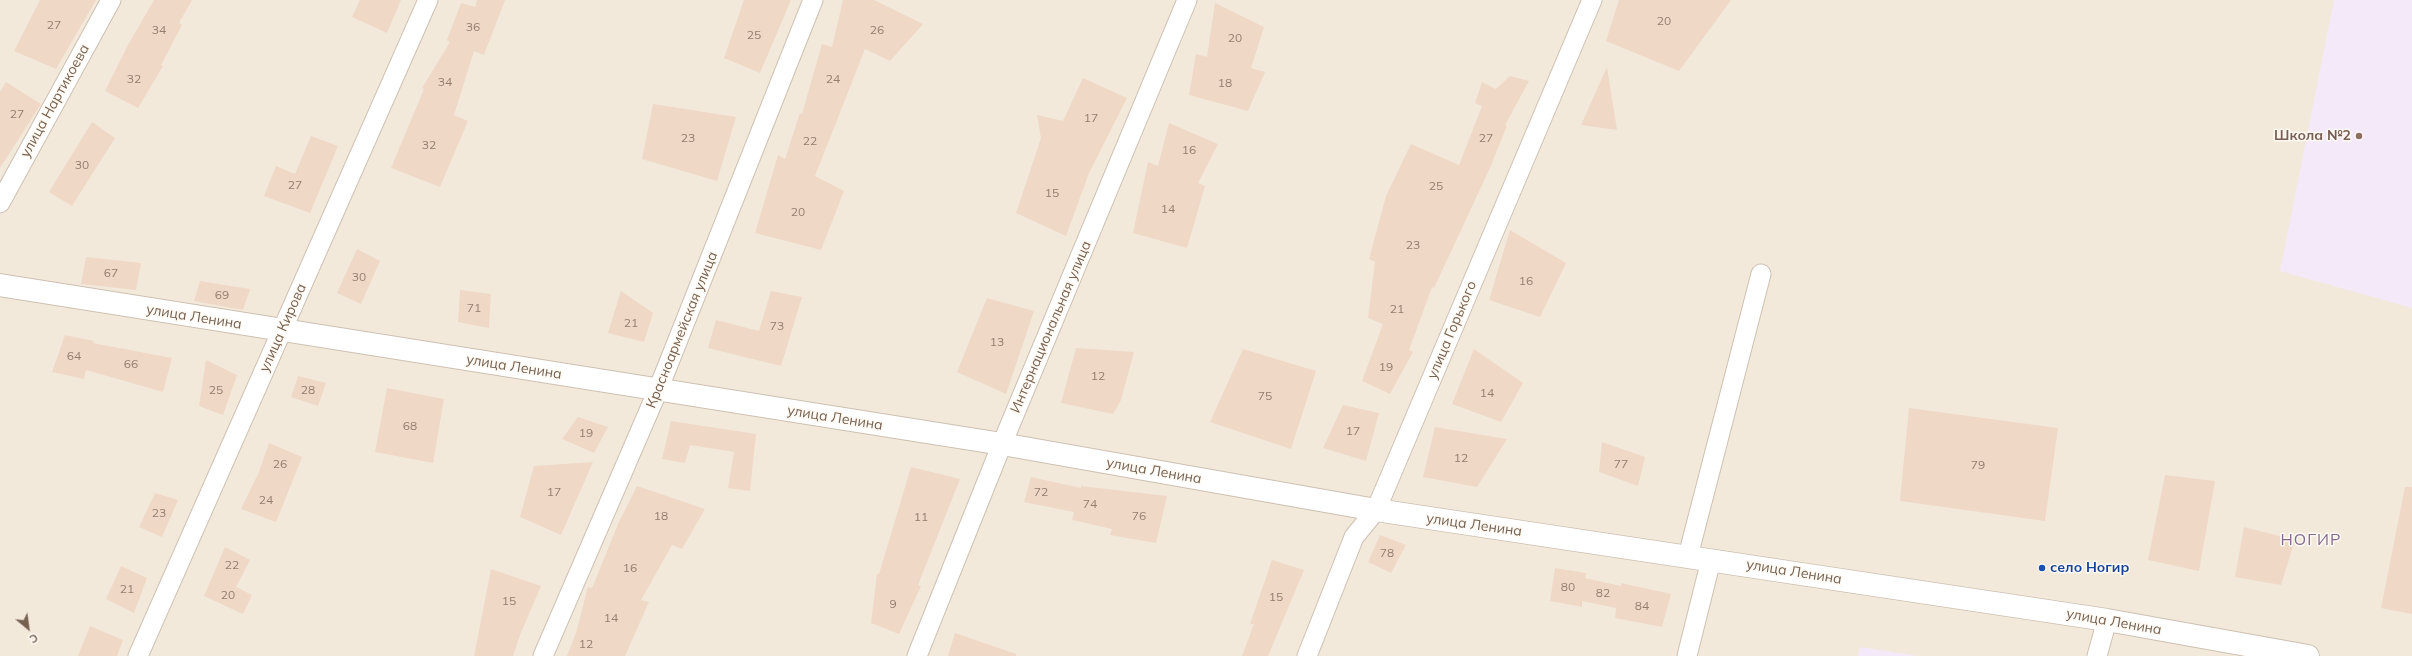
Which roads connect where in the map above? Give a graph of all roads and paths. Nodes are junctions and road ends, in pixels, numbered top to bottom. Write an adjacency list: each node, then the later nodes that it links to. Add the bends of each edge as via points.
1 (111, 0): 6 (street, улица Нартикоева)
2 (428, 0): 9 (street, улица Кирова)
3 (814, 0): 10 (street, Красноармейская улица)
4 (1187, 0): 11 (street, Интернациональная улица)
5 (1592, 0): 12 (street, улица Горького)
6 (0, 203)
7 (1761, 274): 13 (street)
8 (0, 285): 9 (street, улица Ленина)
9 (281, 331): 10 (street, улица Ленина); 16 (street, улица Кирова)
10 (658, 390): 11 (street, улица Ленина); 17 (street, Красноармейская улица)
11 (1002, 444): 12 (street, улица Ленина); 18 (street, Интернациональная улица)
12 (1376, 510): 13 (street, улица Ленина); 19 (street, улица Горького, via 1354,537)
13 (1688, 556): 14 (street, улица Ленина)
14 (1711, 560): 15 (street, улица Ленина); 20 (street)
15 (2107, 620): 21 (street); 22 (street, улица Ленина)
16 (138, 656)
17 (543, 656)
18 (917, 656)
19 (1307, 656)
20 (1687, 656)
21 (2097, 656)
22 (2308, 656)

